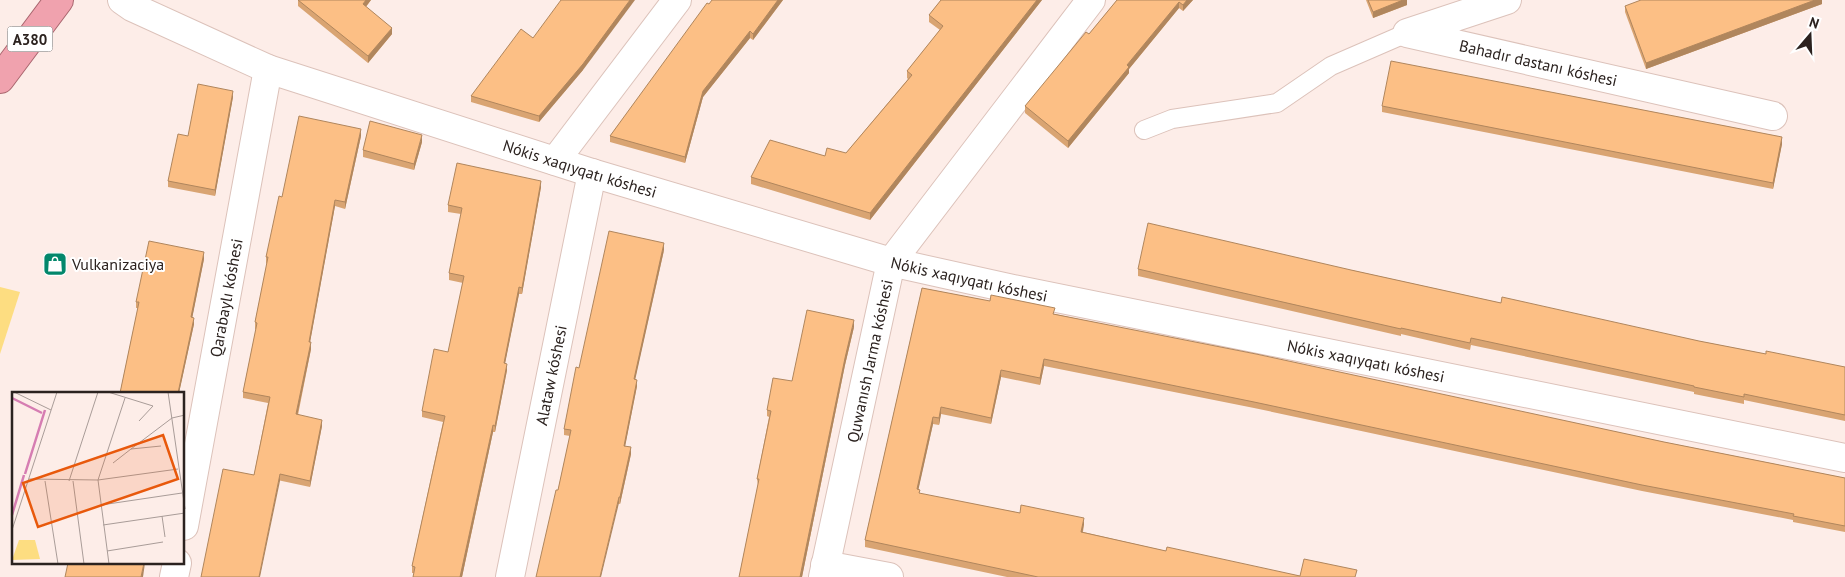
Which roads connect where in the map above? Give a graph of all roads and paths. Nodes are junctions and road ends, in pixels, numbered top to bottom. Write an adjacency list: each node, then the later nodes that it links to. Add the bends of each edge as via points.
1 (59, 0): 8 (highway, A380)
2 (122, 0): 7 (street, Nókis xaqıyqatı kóshesi)
3 (676, 0): 11 (street)
4 (1091, 0): 13 (street, Quwanısh Jarma kóshesi)
5 (1507, 0): 6 (street, Bahadır dastanı kóshesi)
6 (1407, 33): 9 (street, Bahadır dastanı kóshesi); 10 (lane, via 1331,66 1277,102 1172,119)
7 (268, 69): 11 (street, Nókis xaqıyqatı kóshesi); 15 (street, Qarabaylı kóshesi)
8 (0, 78)
9 (1773, 116)
10 (1144, 130)
11 (555, 161): 12 (street, Nókis xaqıyqatı kóshesi)
12 (592, 173): 13 (street, Nókis xaqıyqatı kóshesi); 19 (street, Alataw kóshesi)
13 (891, 262): 14 (street, Nókis xaqıyqatı kóshesi); 17 (street, Quwanısh Jarma kóshesi)
14 (1845, 458)
15 (185, 521)
16 (177, 564): 18 (street)
17 (824, 571): 20 (street)
18 (174, 577)
19 (510, 577)
20 (889, 577)

